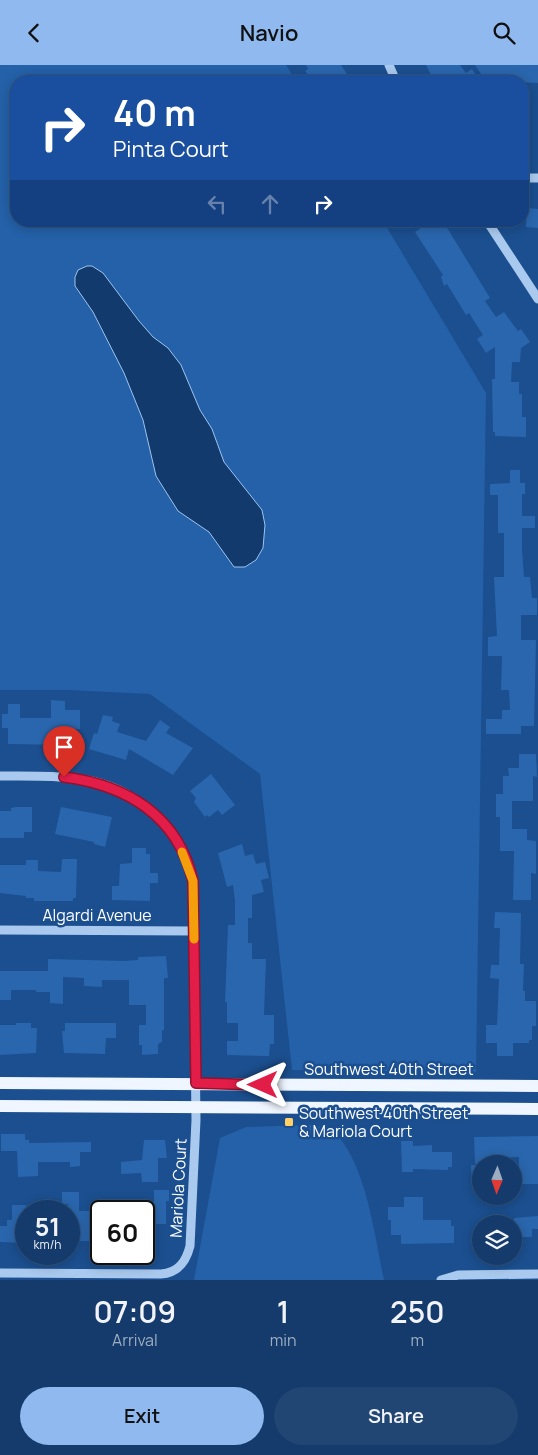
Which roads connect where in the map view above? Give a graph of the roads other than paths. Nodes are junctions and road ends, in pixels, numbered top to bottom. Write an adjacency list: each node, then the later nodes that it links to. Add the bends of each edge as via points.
1 (491, 227): 2 (street)
2 (538, 299)
3 (0, 776): 5 (street, Mariola Court, via 92,781 125,793 146,807 171,833 190,868)
4 (0, 930): 5 (street, Algardi Avenue)
5 (194, 931): 7 (street, Mariola Court)
6 (0, 1083): 7 (main road, Southwest 40th Street)
7 (196, 1083): 8 (main road, Southwest 40th Street); 10 (street, Mariola Court)
8 (538, 1086)
9 (0, 1106): 10 (main road)
10 (196, 1106): 11 (main road); 12 (street, Mariola Court, via 190,1245 185,1259 175,1271 161,1275)
11 (538, 1109)
12 (0, 1273)
13 (538, 1274): 14 (street, via 458,1275)
14 (441, 1280)

